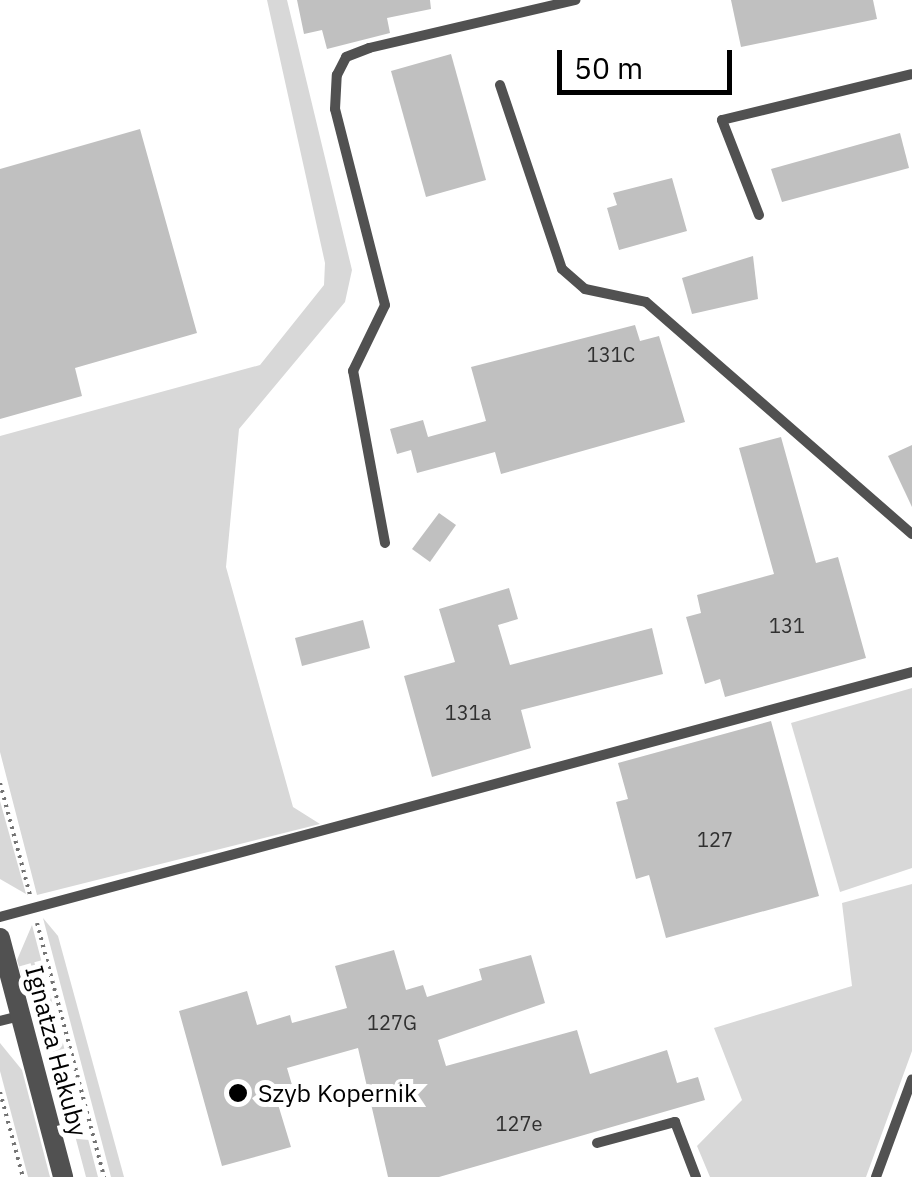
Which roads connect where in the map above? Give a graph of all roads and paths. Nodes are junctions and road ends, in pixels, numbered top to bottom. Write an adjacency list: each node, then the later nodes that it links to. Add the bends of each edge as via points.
1 (576, 0): 6 (lane, via 368,48 346,57 337,75 335,109 385,305 353,371)
2 (912, 74): 4 (lane, via 722,120)
3 (500, 85): 5 (lane, via 562,270 585,289 646,302)
4 (758, 215)
5 (912, 534)
6 (385, 542)
7 (912, 672): 9 (lane)
8 (0, 783): 9 (path)
9 (34, 909): 10 (lane); 18 (path)
10 (0, 917)
11 (0, 938): 12 (street, Ignatza Hakuby)
12 (10, 1018): 17 (street, Ignatza Hakuby)
13 (912, 1079): 20 (lane)
14 (0, 1092): 16 (path)
15 (597, 1143): 19 (lane, via 675,1122)
16 (23, 1177)
17 (63, 1177)
18 (104, 1177)
19 (696, 1177)
20 (876, 1177)

